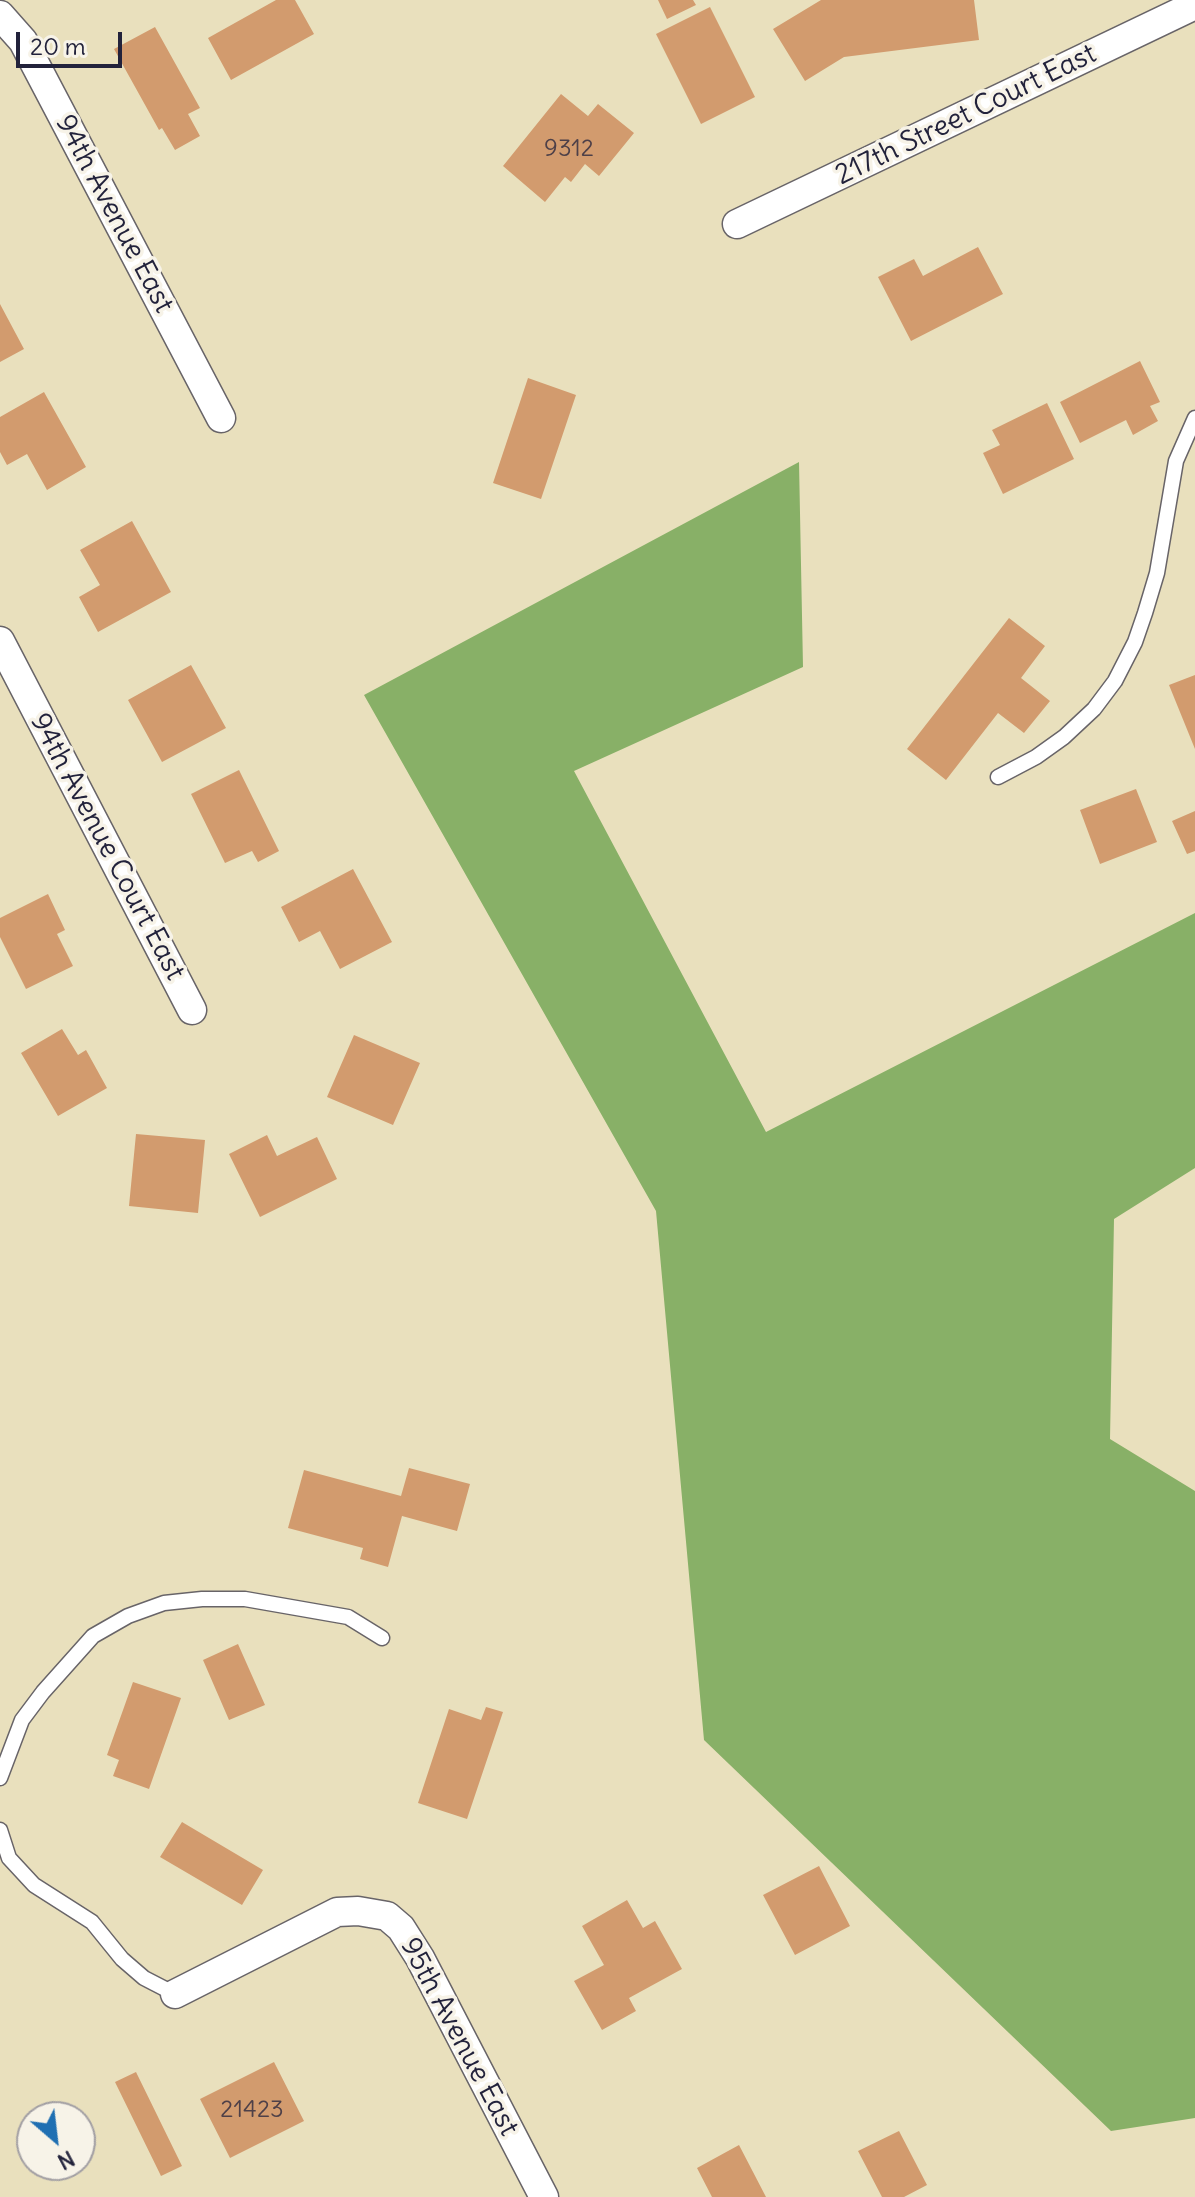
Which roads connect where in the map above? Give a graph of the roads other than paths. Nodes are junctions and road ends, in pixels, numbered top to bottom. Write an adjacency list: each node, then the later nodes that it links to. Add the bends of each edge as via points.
1 (1195, 5): 3 (street, 217th Street Court East)
2 (0, 15): 4 (street, 94th Avenue East, via 23,41)
3 (737, 224)
4 (221, 418)
5 (1195, 418): 7 (lane, via 1176,461 1145,613 1115,681 1064,737)
6 (0, 641): 8 (street, 94th Avenue Court East)
7 (998, 777)
8 (192, 1010)
9 (382, 1638): 10 (lane, via 348,1617 245,1599 164,1603 128,1616 93,1636 43,1692 22,1720)
10 (0, 1778)
11 (0, 1830): 12 (lane, via 3,1847 19,1871 92,1922 144,1978)
12 (175, 1994): 13 (street, 95th Avenue East, via 337,1912 387,1916 420,1958)
13 (544, 2197)

